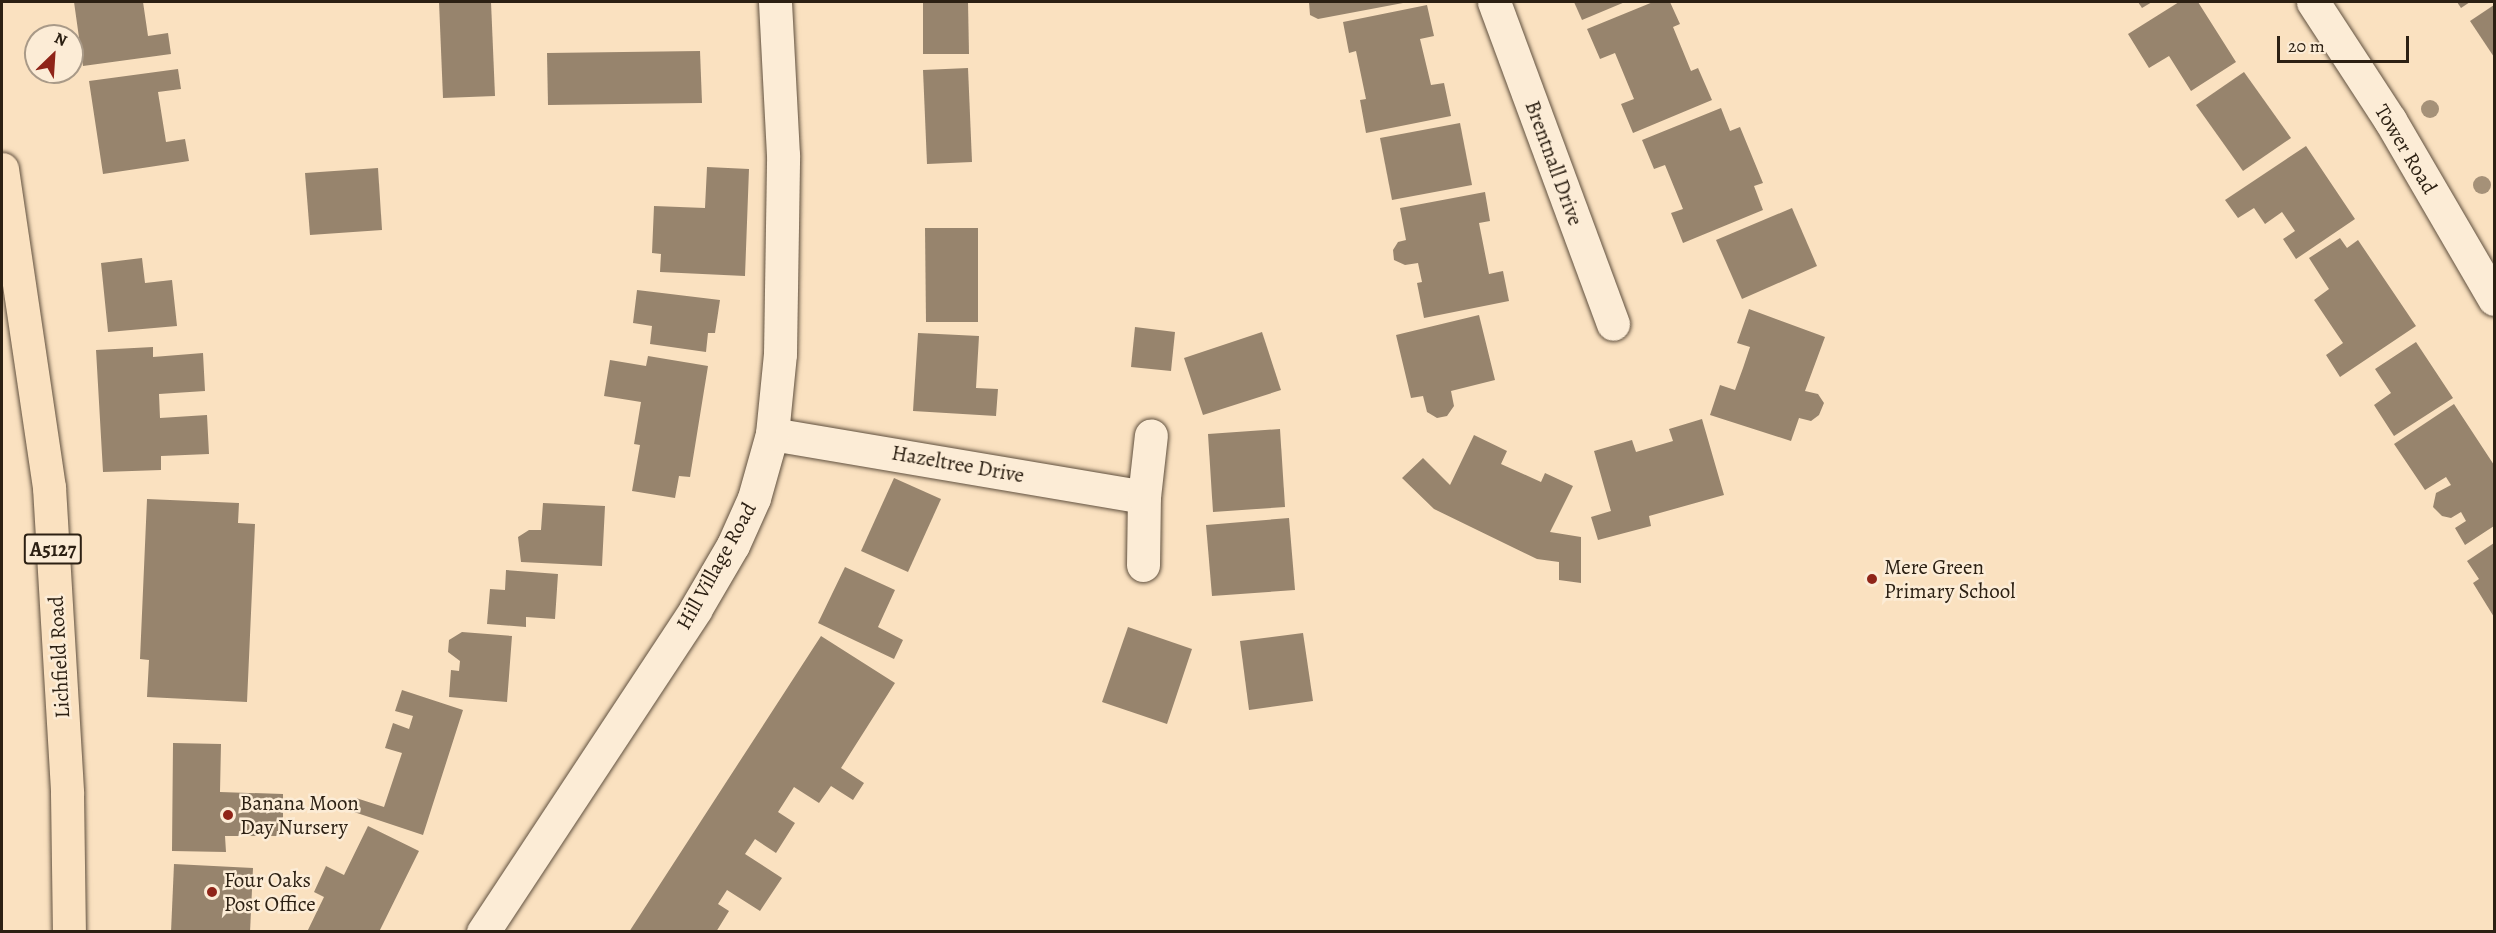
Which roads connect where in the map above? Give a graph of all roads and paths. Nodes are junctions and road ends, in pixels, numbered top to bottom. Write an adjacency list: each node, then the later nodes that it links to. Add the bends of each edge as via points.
1 (775, 2): 8 (street, Hill Village Road, via 783,155 780,354)
2 (1494, 2): 7 (street, Brentnall Drive)
3 (2313, 2): 6 (street, Tower Road, via 2390,120)
4 (2, 169): 5 (main road, Lichfield Road / A5127)
5 (7, 231): 12 (main road, Lichfield Road / A5127, via 49,487 68,793)
6 (2494, 298)
7 (1613, 324)
8 (772, 434): 10 (street, Hazeltree Drive); 13 (street, Hill Village Road, via 754,498 733,545 695,610)
9 (1151, 435): 10 (street)
10 (1144, 497): 11 (street)
11 (1143, 565)
12 (69, 932)
13 (483, 932)

